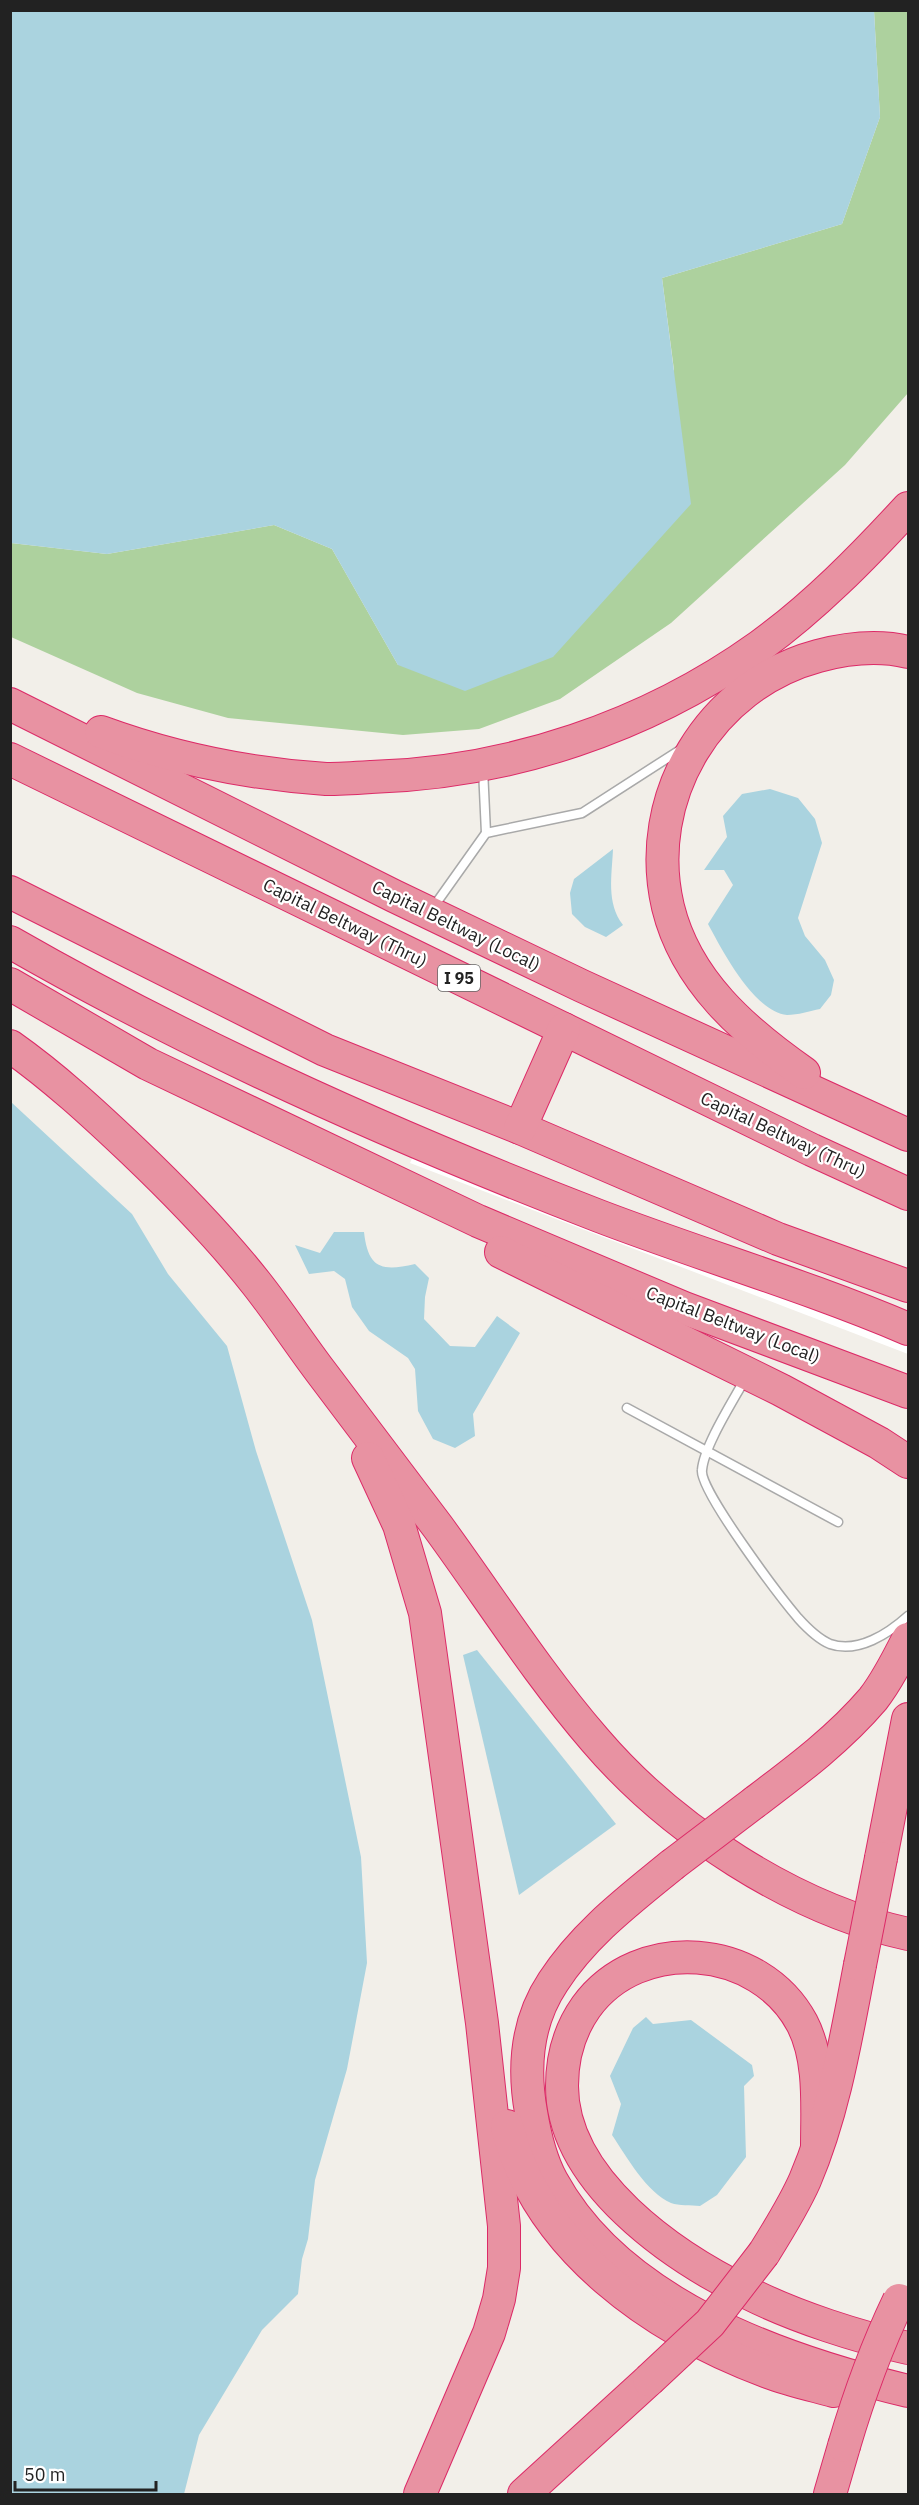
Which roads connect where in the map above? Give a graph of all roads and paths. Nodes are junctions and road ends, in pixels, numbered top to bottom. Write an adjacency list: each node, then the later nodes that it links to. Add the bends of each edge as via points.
1 (909, 508): 7 (highway, via 832,586 760,646 702,683 633,718 568,743)
2 (909, 652): 5 (highway, via 859,649 789,665 736,698)
3 (10, 697): 7 (highway, via 133,744 261,772 327,779 406,776)
4 (10, 704): 10 (highway, Capital Beltway (Local) / I 95)
5 (703, 734): 8 (lane, via 582,813); 17 (highway, via 679,778 664,842 668,907 687,955 711,992 753,1036 818,1082)
6 (10, 759): 13 (highway, Capital Beltway (Thru) / I 95)
7 (483, 766): 8 (lane)
8 (486, 833): 10 (lane)
9 (10, 892): 16 (highway, via 325,1050)
10 (429, 913): 17 (highway, Capital Beltway (Local) / I 95)
11 (10, 942): 20 (highway, via 162,1024 418,1144 600,1217)
12 (10, 984): 15 (highway, Capital Beltway (Local))
13 (564, 1029): 16 (highway); 18 (highway, Capital Beltway (Thru) / I 95)
14 (10, 1046): 21 (highway, via 72,1094 171,1186 258,1284)
15 (148, 1064): 22 (highway, via 327,1163); 23 (highway, Capital Beltway (Local), via 478,1221 684,1308)
16 (520, 1128): 19 (highway, via 778,1239)
17 (904, 1133)
18 (909, 1194)
19 (909, 1286)
20 (909, 1329)
21 (310, 1358): 31 (highway, via 545,1678 596,1742 644,1790 694,1831 752,1869 824,1907); 32 (highway, via 381,1483 399,1525 425,1613)
22 (748, 1373): 25 (lane); 26 (highway)
23 (909, 1392)
24 (627, 1408): 25 (lane)
25 (708, 1450): 27 (lane); 28 (lane, via 701,1471 705,1486 798,1618 818,1637 849,1646 893,1630)
26 (909, 1462)
27 (838, 1522)
28 (909, 1616)
29 (909, 1639): 36 (highway, bridge, via 873,1698 807,1763 672,1865 579,1946 552,1983 534,2019 526,2062 537,2146 551,2180 576,2219 613,2257 685,2309 736,2336)
30 (909, 1719): 33 (highway, bridge, via 833,2094)
31 (909, 1934)
32 (482, 2023): 37 (highway, via 513,2152 531,2191 556,2229 597,2271 636,2303 724,2354 769,2372); 38 (highway, via 504,2226 504,2268 489,2333)
33 (817, 2147): 35 (highway, via 813,2054 802,2023 783,1998 761,1979 730,1962 702,1957 668,1958 632,1968 606,1986 586,2007 570,2036 562,2066 562,2104 573,2141 616,2200 656,2237 750,2294 807,2317); 39 (highway, bridge, via 804,2180 764,2253 710,2323)
34 (904, 2293): 40 (highway, bridge, via 864,2378)
35 (909, 2348)
36 (909, 2391)
37 (909, 2409)
38 (420, 2494)
39 (524, 2494)
40 (830, 2494)

